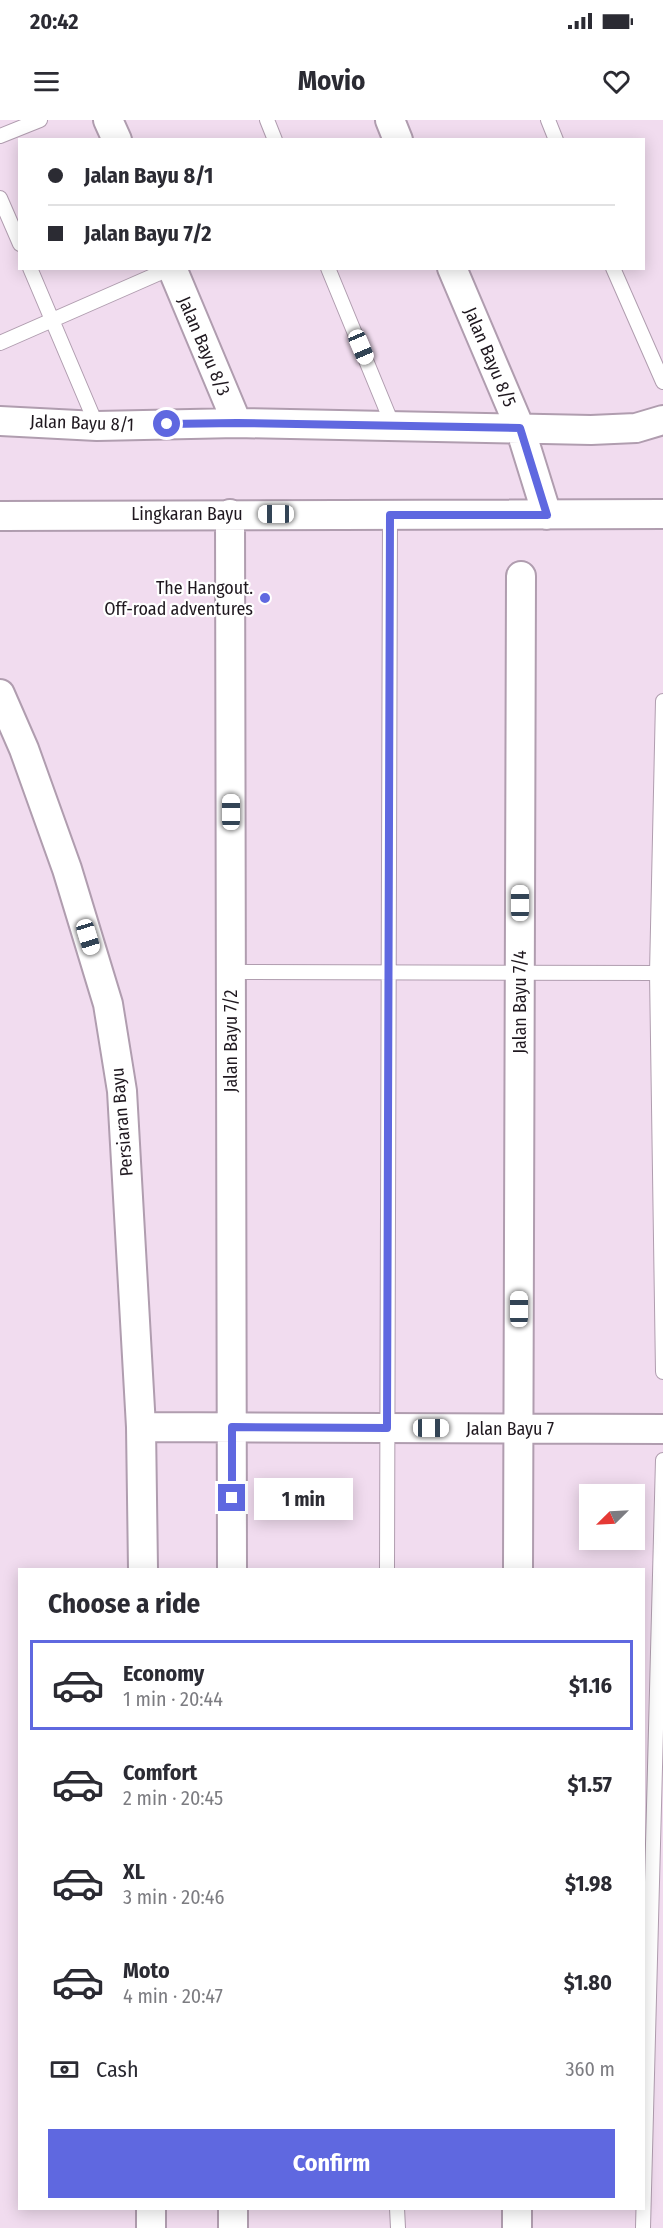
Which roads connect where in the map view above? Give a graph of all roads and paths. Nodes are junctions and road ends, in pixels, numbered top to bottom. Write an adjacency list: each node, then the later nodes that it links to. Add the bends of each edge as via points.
1 (40, 120): 6 (lane)
2 (108, 120): 7 (street)
3 (267, 120): 8 (lane)
4 (390, 120): 9 (street)
5 (548, 120): 10 (lane)
6 (0, 136)
7 (116, 138)
8 (274, 138)
9 (397, 138)
10 (555, 138)
11 (0, 198): 12 (lane)
12 (18, 239)
13 (31, 270): 19 (lane)
14 (167, 270): 19 (lane)
15 (173, 270): 24 (street, Jalan Bayu 8/3)
16 (329, 270): 26 (lane)
17 (453, 270): 27 (street, Jalan Bayu 8/5)
18 (614, 270): 21 (lane)
19 (52, 321): 20 (lane); 25 (lane)
20 (0, 343)
21 (663, 382)
22 (663, 420): 27 (street, Jalan Bayu 8/1, via 636,428)
23 (0, 421): 25 (street, Jalan Bayu 8/1)
24 (237, 423): 25 (street, Jalan Bayu 8/1); 26 (street, Jalan Bayu 8/1)
25 (97, 426)
26 (393, 426): 27 (street, Jalan Bayu 8/1)
27 (520, 428): 31 (street, Jalan Bayu 8/5)
28 (230, 514): 30 (street, Lingkaran Bayu); 32 (street, Lingkaran Bayu); 36 (street, Jalan Bayu 7/2)
29 (663, 514): 31 (street, Lingkaran Bayu)
30 (390, 515): 31 (street, Lingkaran Bayu); 37 (lane)
31 (547, 515)
32 (0, 516)
33 (521, 576): 38 (street, Jalan Bayu 7/4)
34 (0, 694): 41 (street, Persiaran Bayu, via 67,869 108,1004 122,1091)
35 (663, 701): 39 (lane)
36 (231, 972): 37 (lane); 42 (street, Jalan Bayu 7/2)
37 (390, 973): 38 (lane); 43 (lane)
38 (520, 973): 39 (lane); 44 (street, Jalan Bayu 7/4)
39 (660, 973): 40 (lane)
40 (663, 1372)
41 (141, 1427): 42 (street, Jalan Bayu 7); 47 (street, Persiaran Bayu)
42 (232, 1427): 43 (street, Jalan Bayu 7); 48 (street, Jalan Bayu 7/2)
43 (387, 1428): 44 (street, Jalan Bayu 7); 49 (lane)
44 (519, 1428): 45 (street, Jalan Bayu 7); 50 (street, Jalan Bayu 7/4)
45 (663, 1430)
46 (663, 1460): 51 (lane)
47 (143, 1568)
48 (232, 1568)
49 (387, 1568)
50 (518, 1568)
51 (653, 1875): 52 (lane)
52 (645, 2157)
53 (151, 2210): 58 (street)
54 (233, 2210): 59 (street)
55 (397, 2210): 60 (lane)
56 (517, 2210): 61 (street)
57 (644, 2210): 62 (lane)
58 (151, 2228)
59 (233, 2228)
60 (398, 2228)
61 (517, 2228)
62 (643, 2228)

